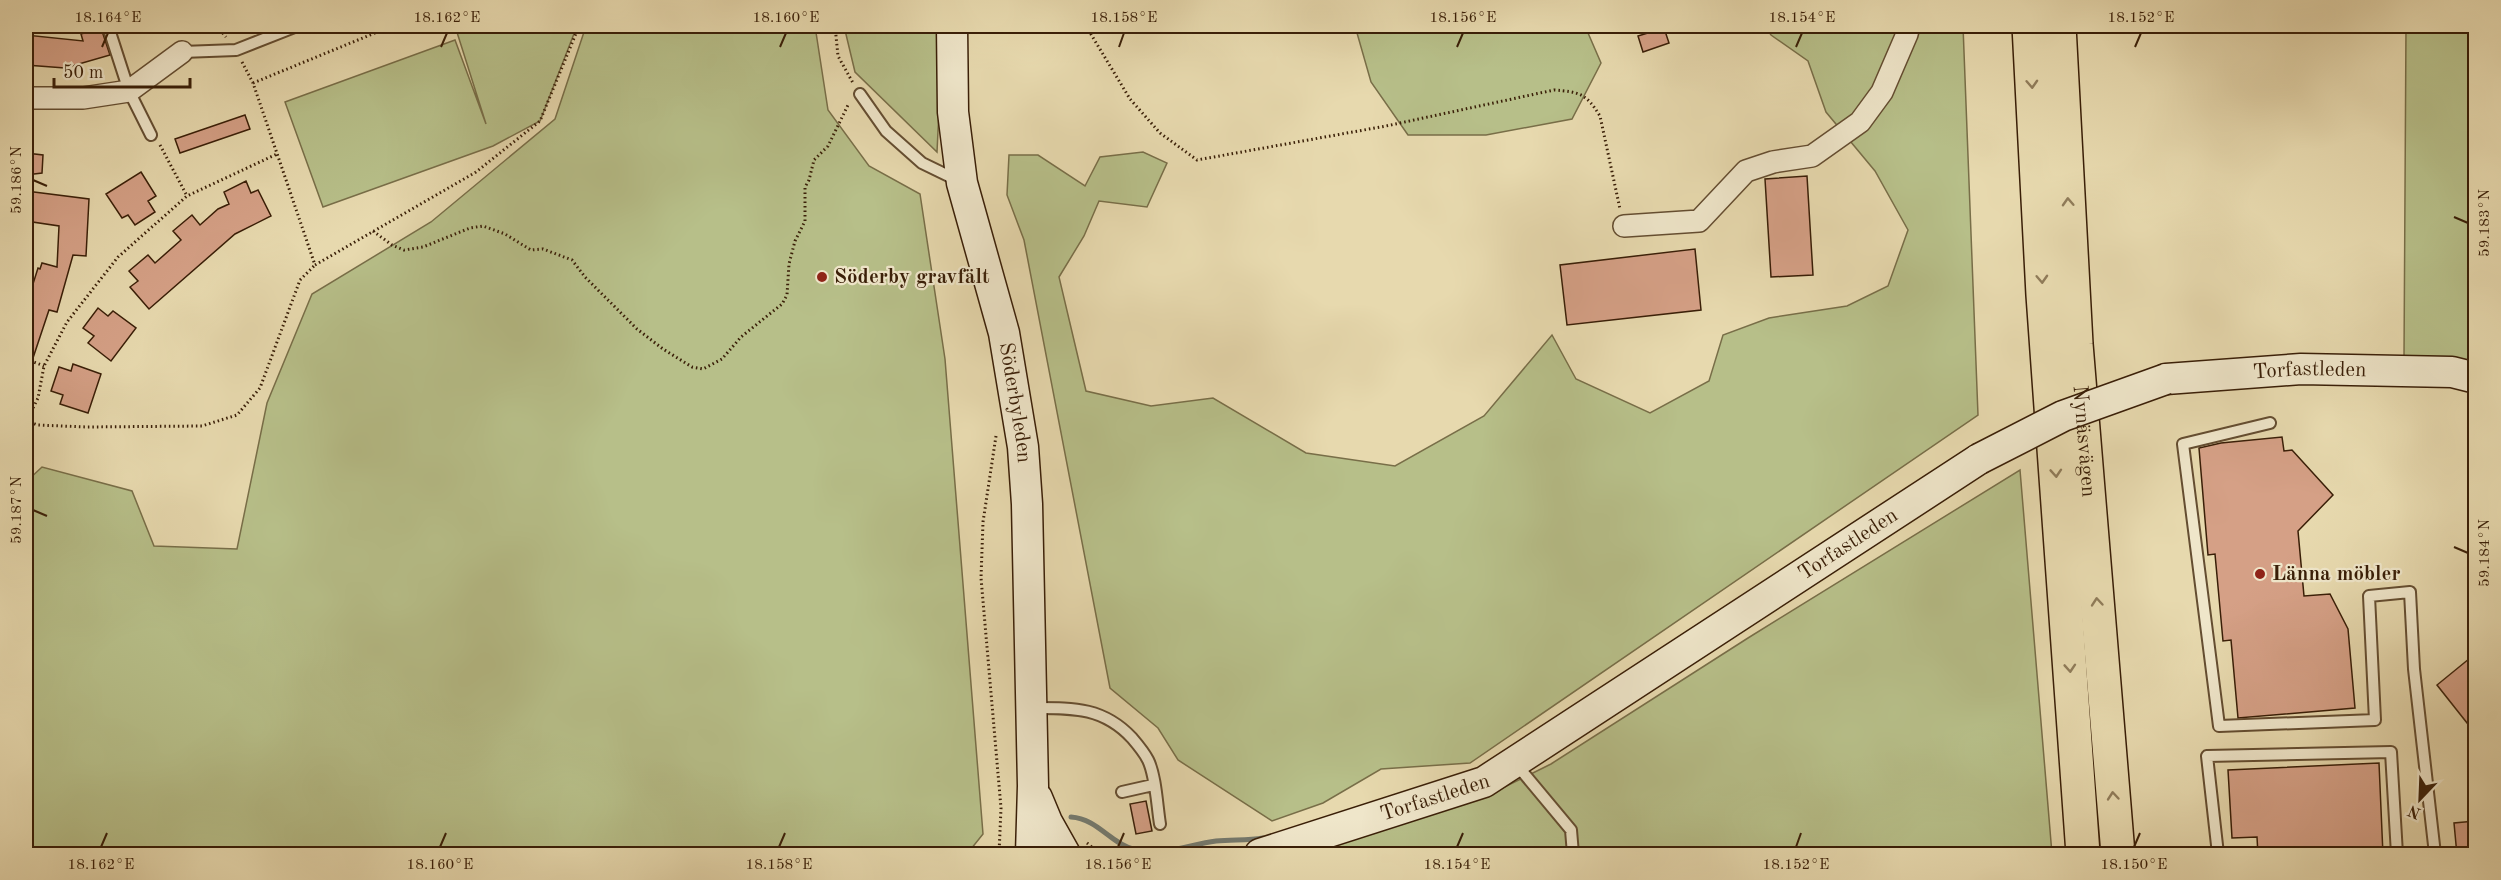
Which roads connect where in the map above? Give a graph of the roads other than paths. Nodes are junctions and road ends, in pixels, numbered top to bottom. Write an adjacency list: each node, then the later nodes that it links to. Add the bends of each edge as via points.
1 (108, 26): 8 (lane)
2 (297, 26): 7 (lane, via 236,50)
3 (952, 26): 12 (street, Söderbyleden, via 953,112)
4 (1909, 26): 13 (street, via 1882,92 1860,122 1812,156 1746,171 1700,221)
5 (2029, 26): 26 (highway, Nynäsvägen, one-way to 26, via 2044,307)
6 (2059, 26): 27 (highway, Nynäsvägen, one-way to 6, via 2076,344)
7 (182, 52): 8 (street)
8 (129, 91): 10 (street, via 84,98); 11 (lane)
9 (860, 94): 12 (lane, via 886,131 922,163)
10 (26, 98)
11 (151, 135)
12 (962, 183): 16 (street, Söderbyleden, via 1004,333 1023,447)
13 (1624, 226)
14 (2475, 378): 17 (street, Torfastleden, bridge, via 2452,372 2301,369 2166,379 2063,416 1978,459)
15 (2270, 423): 30 (lane, via 2183,444 2218,726 2375,720 2369,596 2410,592 2414,669)
16 (1030, 708): 18 (lane, via 1070,708 1110,719 1142,749); 19 (street, Söderbyleden)
17 (1515, 762): 24 (street, Torfastleden, via 1484,782); 25 (lane, via 1571,830)
18 (1154, 785): 20 (lane); 21 (lane)
19 (1033, 786): 22 (street, Söderbyleden); 23 (street, Söderbyleden)
20 (1122, 792)
21 (1160, 825)
22 (1031, 855)
23 (1065, 855)
24 (1260, 855)
25 (1573, 855)
26 (2083, 855)
27 (2118, 855)
28 (2218, 855): 29 (lane, via 2207,756 2391,752)
29 (2397, 855)
30 (2435, 855)

